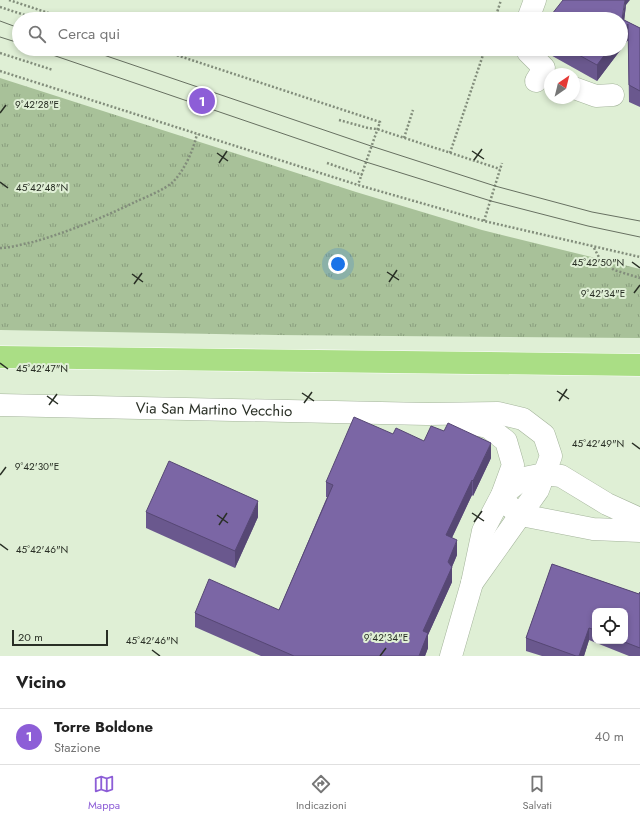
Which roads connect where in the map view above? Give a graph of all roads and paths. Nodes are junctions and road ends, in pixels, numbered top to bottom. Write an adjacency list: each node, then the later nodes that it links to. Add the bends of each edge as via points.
1 (9, 0): 6 (path)
2 (501, 0): 7 (path)
3 (535, 0): 8 (street)
4 (0, 6): 5 (path)
5 (17, 12)
6 (46, 12)
7 (497, 12)
8 (531, 12)
9 (0, 53): 13 (path)
10 (179, 56): 20 (path, via 380,122)
11 (483, 56): 23 (path)
12 (531, 56): 15 (street)
13 (53, 70)
14 (0, 71): 21 (path)
15 (544, 74)
16 (580, 90): 17 (street, via 596,96)
17 (613, 95)
18 (413, 110): 22 (path)
19 (340, 120): 20 (path)
20 (377, 129): 22 (path); 27 (path)
21 (197, 134): 28 (path); 31 (path, via 193,149 183,168 172,183 159,191 80,227 48,238)
22 (404, 138): 23 (path)
23 (450, 154): 26 (path)
24 (327, 163): 27 (path)
25 (502, 164): 26 (path)
26 (500, 169): 29 (path)
27 (362, 175): 28 (path)
28 (358, 185): 29 (path)
29 (484, 221): 30 (path)
30 (594, 247): 32 (path); 33 (path, via 600,259 614,270)
31 (0, 248)
32 (640, 257)
33 (640, 278)
34 (0, 357): 35 (highway)
35 (640, 365)
36 (0, 405): 37 (street, Via San Martino Vecchio)
37 (427, 414): 38 (street, Via San Martino Vecchio, via 498,413 523,419 544,435 550,456); 39 (street, Via San Martino Vecchio, via 488,427 506,441 514,465)
38 (544, 474): 39 (street, Via San Martino Vecchio, via 524,478); 40 (street, Via San Martino Vecchio, via 538,490); 41 (street, Via San Martino Vecchio, via 561,476 607,504)
39 (502, 495): 40 (street, via 509,506); 43 (street, Via San Martino Vecchio, via 484,531)
40 (521, 515): 42 (street, via 593,529); 43 (street, Via San Martino Vecchio)
41 (640, 518)
42 (640, 531)
43 (472, 583): 44 (street)
44 (451, 656)

